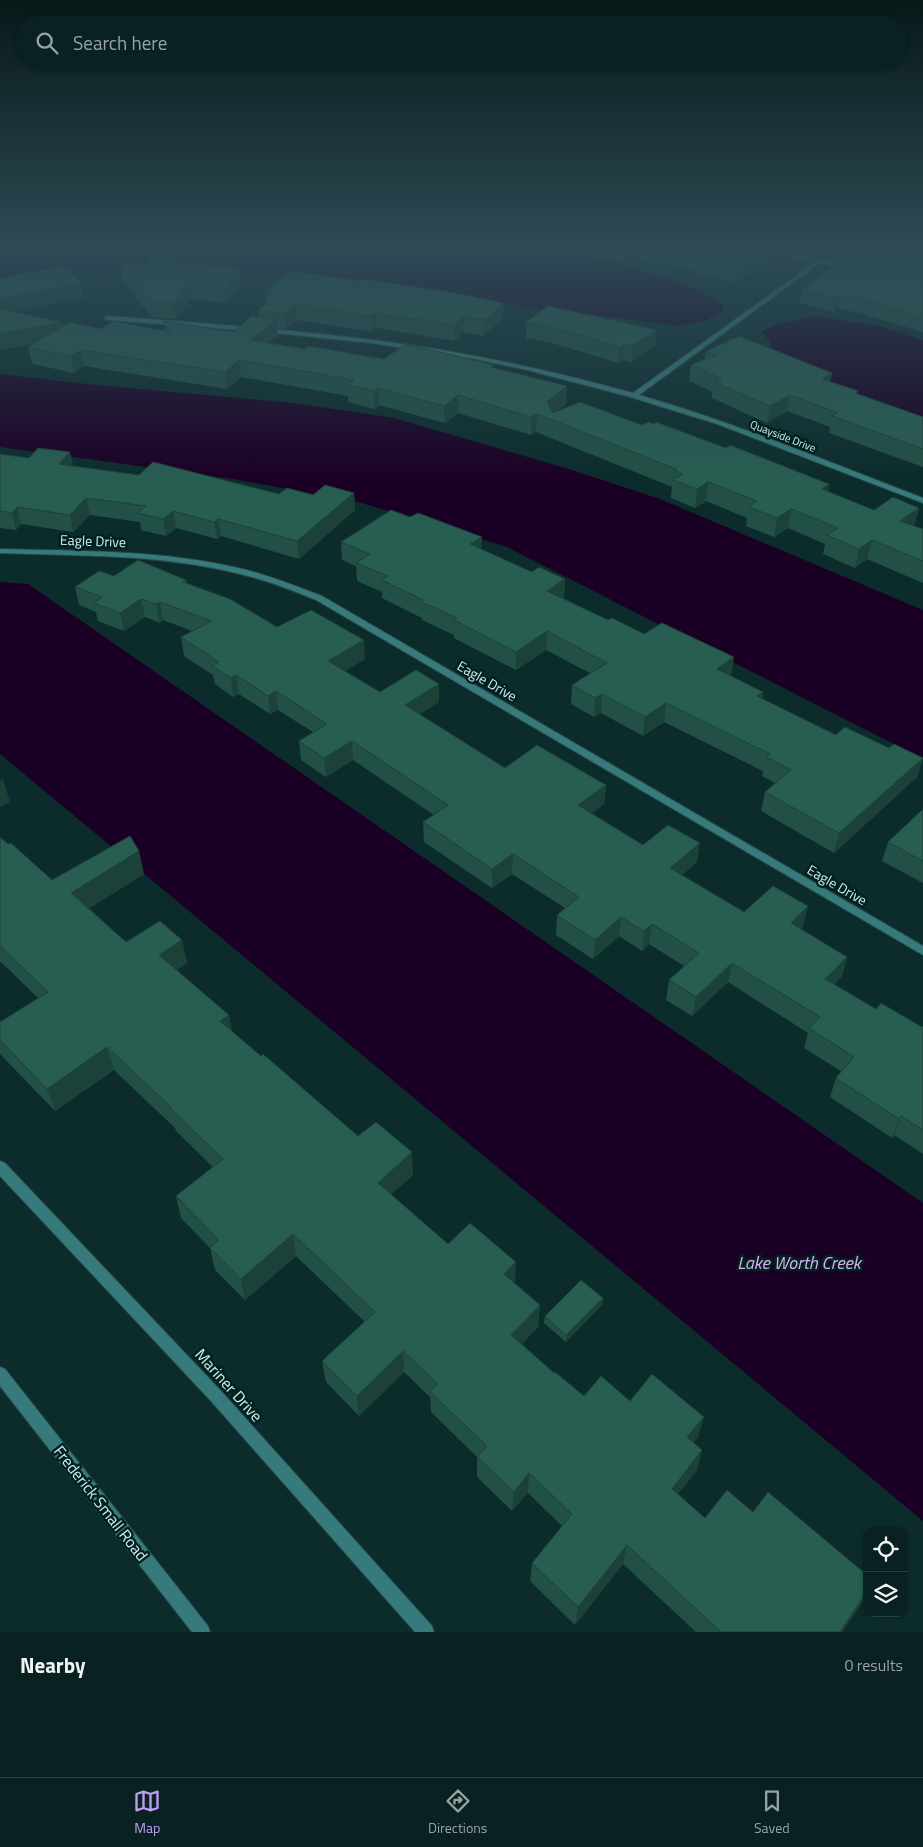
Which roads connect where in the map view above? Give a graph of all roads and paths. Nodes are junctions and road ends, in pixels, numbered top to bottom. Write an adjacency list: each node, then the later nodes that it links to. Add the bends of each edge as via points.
1 (208, 326): 3 (street, Quayside Drive, via 414,347 524,368)
2 (730, 326): 3 (street)
3 (634, 396): 4 (street, Quayside Drive, via 760,437)
4 (923, 501)
5 (0, 551): 6 (street, Eagle Drive, via 182,559 248,572 296,588)
6 (923, 951)
7 (0, 1167): 10 (street, Mariner Drive, via 216,1396)
8 (0, 1374): 9 (street, Frederick Small Road)
9 (202, 1632)
10 (426, 1632)

